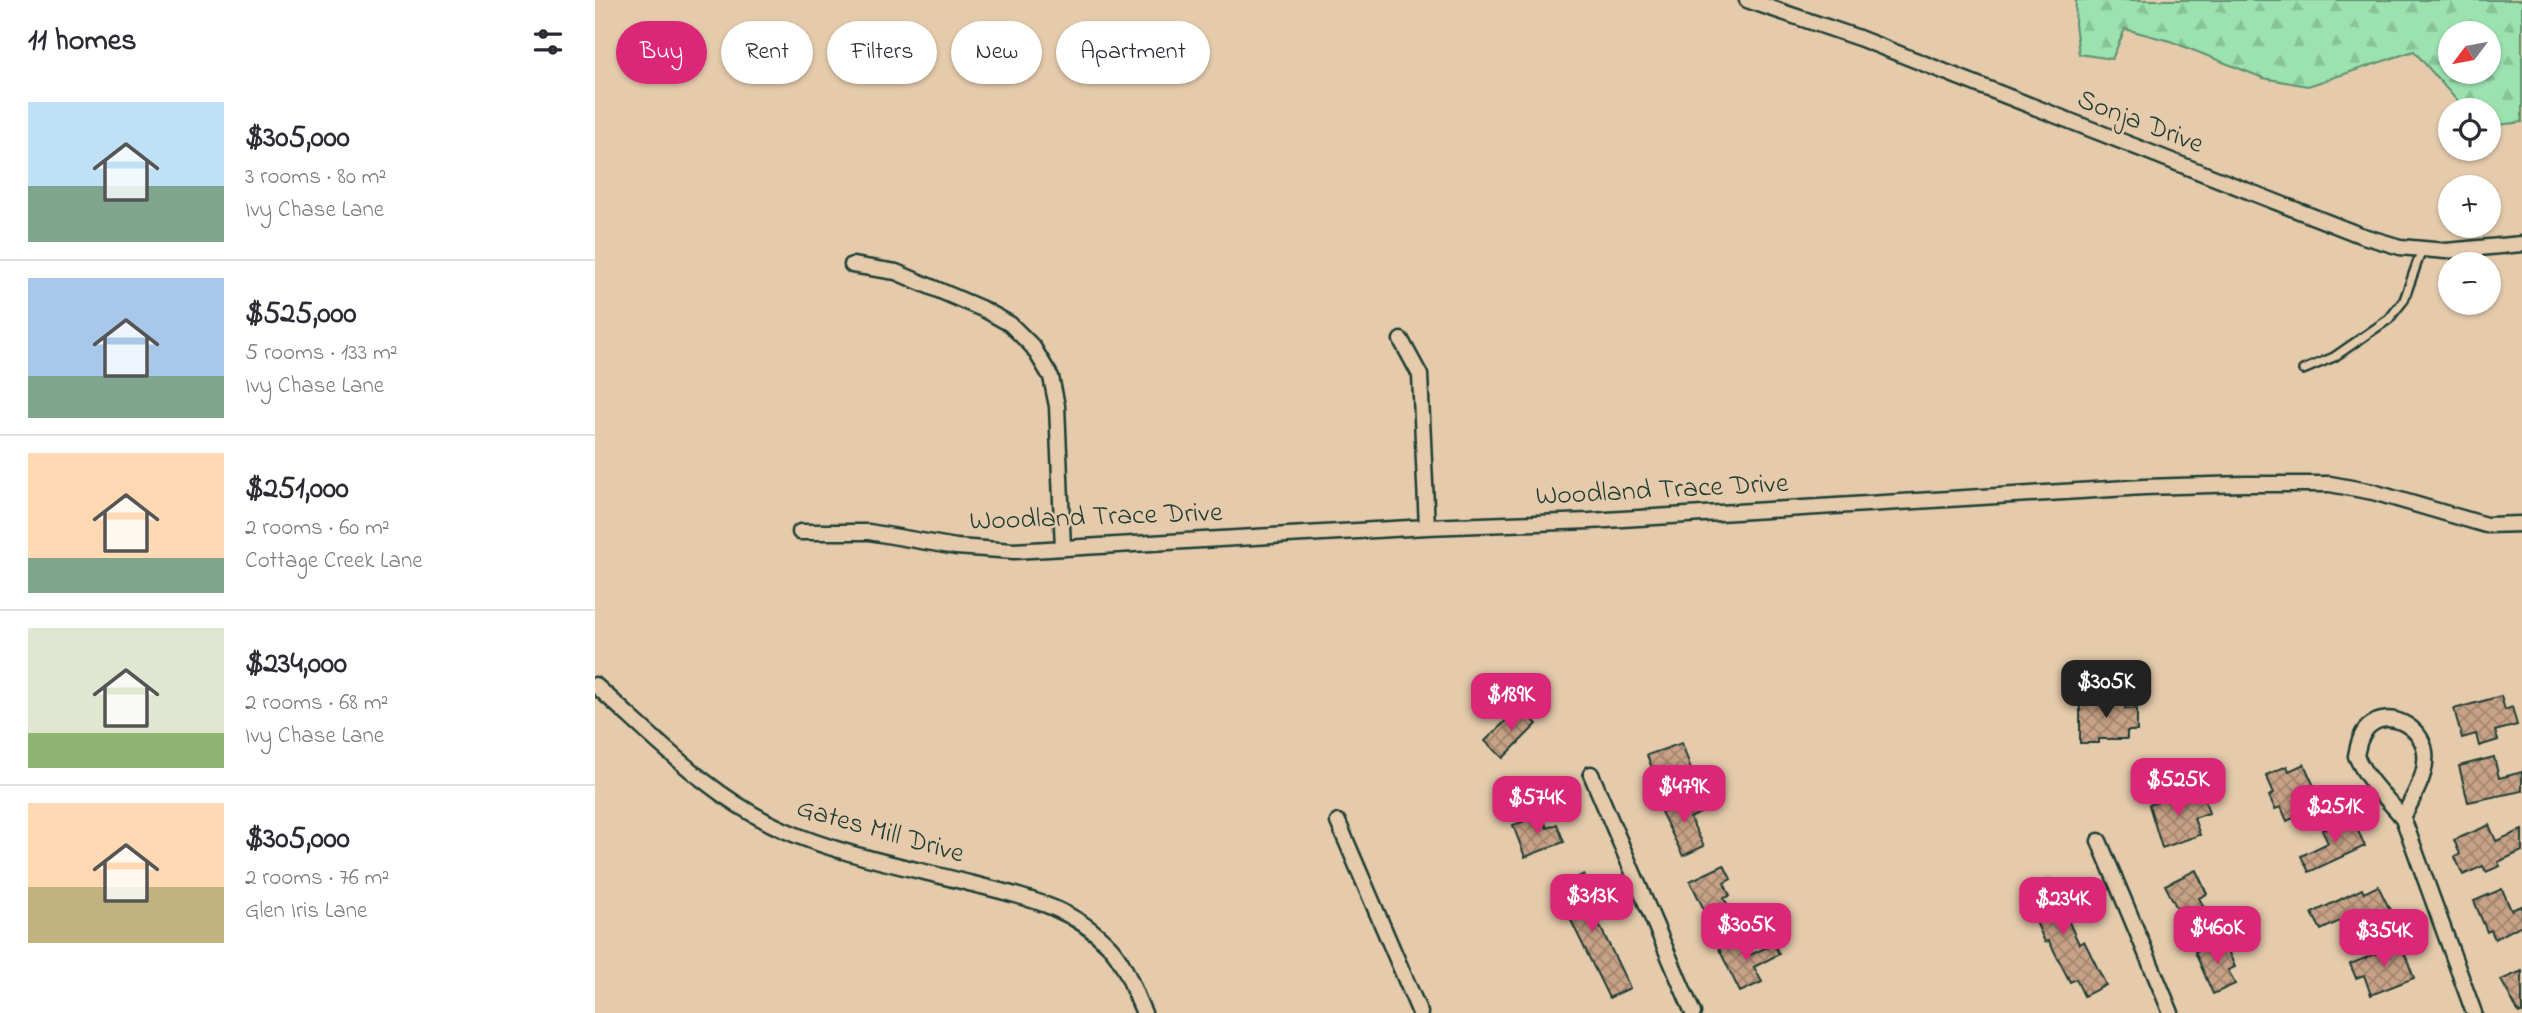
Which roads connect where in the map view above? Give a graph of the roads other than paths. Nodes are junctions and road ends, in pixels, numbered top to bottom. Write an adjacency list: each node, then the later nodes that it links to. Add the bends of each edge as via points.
1 (1747, 0): 3 (street, Sonja Drive, via 1859,38 2360,235)
2 (2522, 244): 3 (street, Sonja Drive)
3 (2422, 249): 6 (lane, via 2404,300 2389,319 2334,357)
4 (852, 265): 10 (street, via 896,272 985,310 1010,324 1033,347 1051,377 1057,406)
5 (1401, 340): 8 (street, via 1420,375)
6 (2303, 370)
7 (2522, 524): 8 (street, Woodland Trace Drive, via 2486,525 2330,484 2244,484)
8 (1427, 527): 10 (street, Woodland Trace Drive)
9 (800, 532): 10 (street, Woodland Trace Drive, via 869,531 957,547 1014,551)
10 (1063, 548)
11 (595, 685): 16 (street, Gates Mill Drive, via 745,812 823,845 1042,902 1083,922 1112,949)
12 (1591, 774): 18 (street)
13 (2403, 818): 13 (street, via 2421,780 2425,752 2418,732 2388,719 2370,725 2360,739 2356,757 2372,786); 20 (street)
14 (1338, 822): 17 (street)
15 (2099, 841): 19 (street)
16 (1144, 1013)
17 (1420, 1013)
18 (1693, 1013)
19 (2171, 1013)
20 (2474, 1013)

